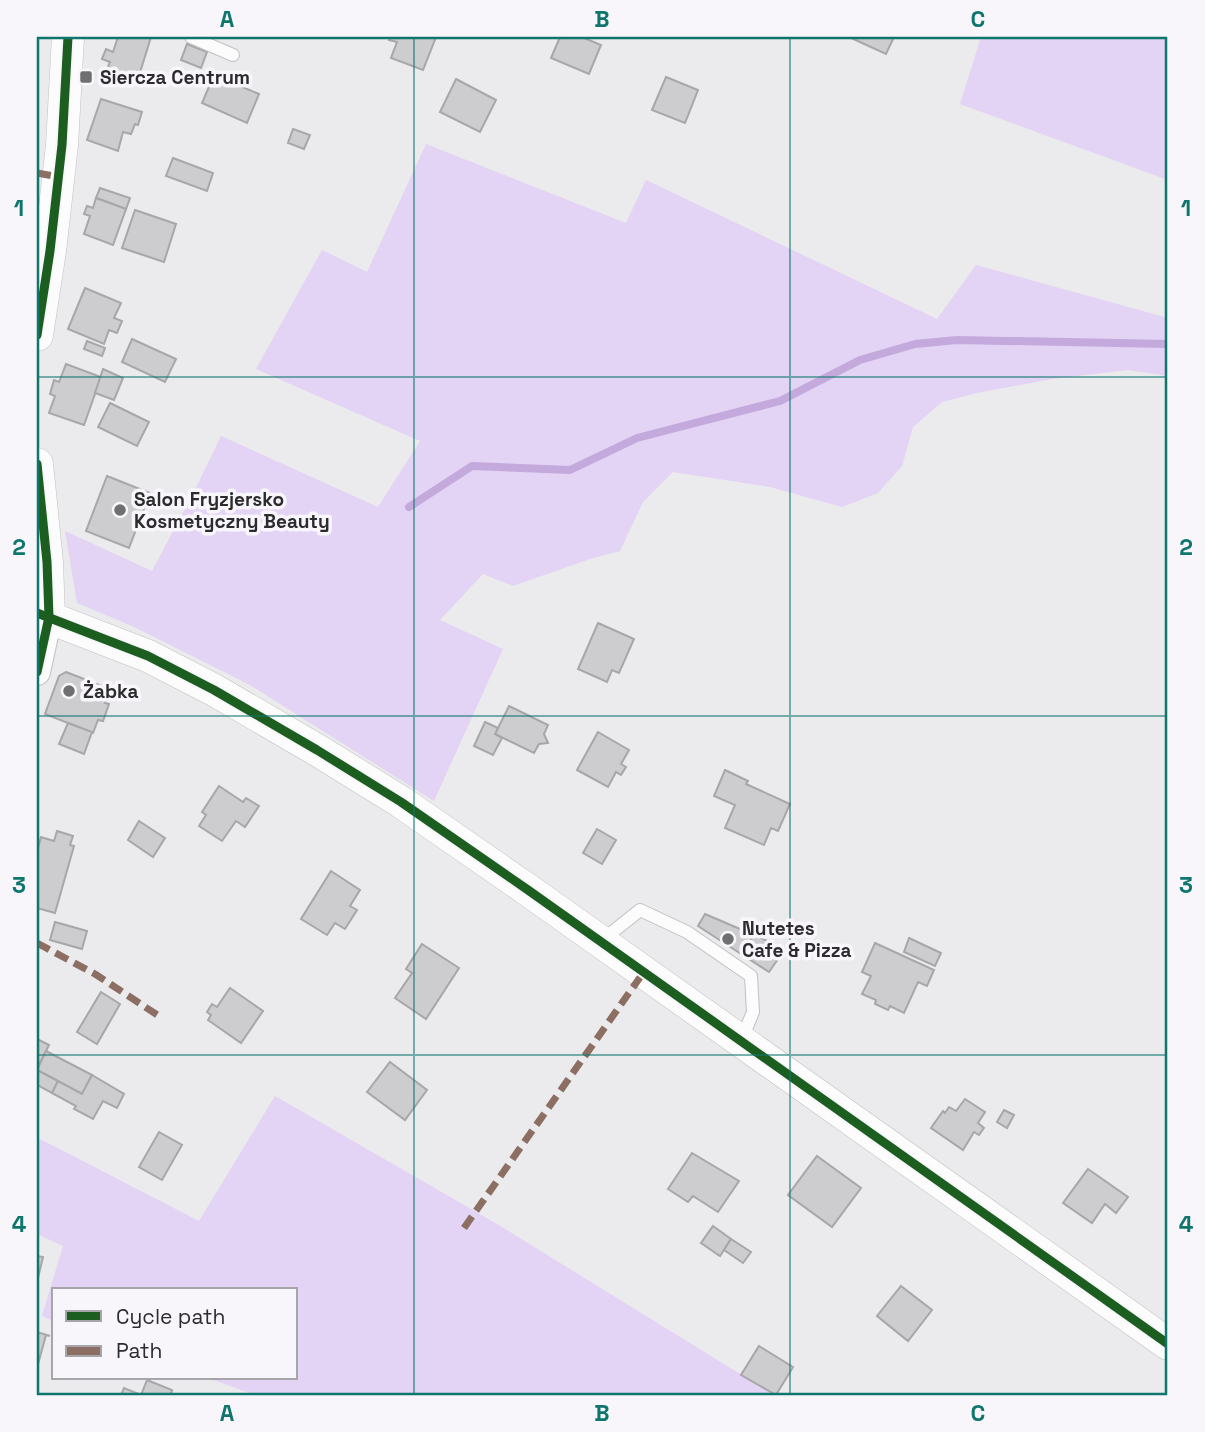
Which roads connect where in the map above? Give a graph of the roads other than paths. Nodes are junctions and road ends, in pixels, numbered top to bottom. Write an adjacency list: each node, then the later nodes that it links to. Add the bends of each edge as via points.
1 (68, 37): 4 (street, via 62,145)
2 (191, 37): 3 (lane)
3 (233, 55)
4 (37, 335)
5 (37, 464): 6 (street, via 47,562)
6 (43, 615): 7 (street, via 47,632); 8 (street, via 148,656 317,750 447,833)
7 (37, 673)
8 (600, 942): 9 (street); 9 (lane, via 640,910 687,932 751,976 753,1012)
9 (741, 1041): 10 (street)
10 (1168, 1344)

